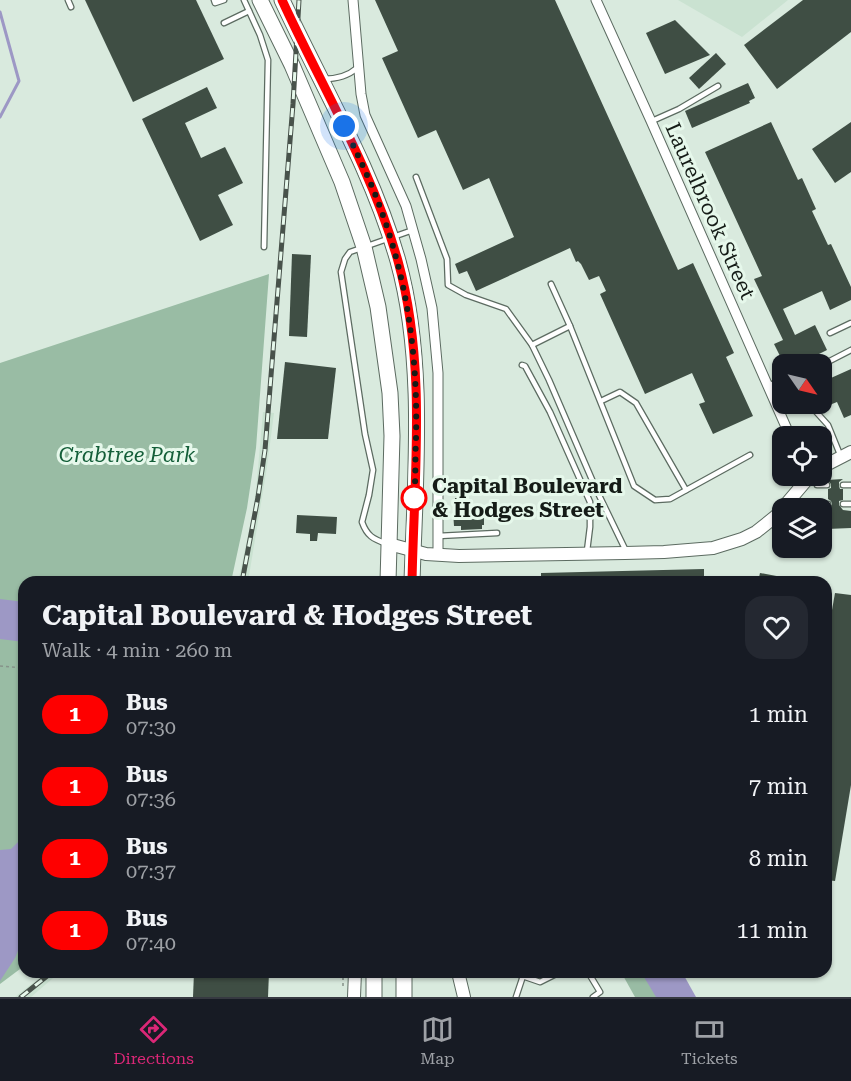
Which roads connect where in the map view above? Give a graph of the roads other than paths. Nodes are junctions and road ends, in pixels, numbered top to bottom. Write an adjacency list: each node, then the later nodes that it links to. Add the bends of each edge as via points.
1 (68, 0): 9 (lane)
2 (214, 0): 3 (lane)
3 (224, 0)
4 (244, 0): 8 (lane)
5 (282, 0): 12 (main road)
6 (353, 0): 11 (street)
7 (596, 0): 14 (street, Laurelbrook Street)
8 (255, 5): 10 (lane); 18 (lane, via 268,60); 19 (main road, via 292,65 342,183)
9 (71, 7)
10 (224, 23)
11 (359, 67): 12 (lane, via 336,79); 16 (street, via 365,115)
12 (320, 79): 17 (main road, via 368,175)
13 (718, 86): 14 (lane)
14 (651, 121): 29 (street, Laurelbrook Street)
15 (416, 177): 24 (lane, via 447,259 448,285 506,309)
16 (413, 230): 17 (lane); 43 (street, via 432,308 438,373)
17 (390, 238): 19 (lane); 45 (main road, via 405,296 415,369)
18 (264, 247)
19 (364, 247): 44 (main road, via 378,307 390,393); 44 (lane, via 350,252 341,272 373,470 362,522 368,535)
20 (551, 284): 22 (lane)
21 (851, 323): 23 (lane)
22 (570, 326): 24 (lane); 31 (lane)
23 (830, 333)
24 (532, 345): 46 (lane)
25 (851, 351): 26 (lane)
26 (832, 360)
27 (522, 365): 47 (lane, via 546,404 590,502)
28 (772, 384): 29 (lane)
29 (768, 386): 30 (street, Laurelbrook Street)
30 (772, 392)
31 (601, 401): 39 (lane, via 620,392 636,403); 39 (lane, via 634,486 655,500 670,499)
32 (818, 414): 34 (lane)
33 (750, 455): 39 (lane)
34 (846, 455): 35 (street)
35 (832, 462)
36 (843, 485): 37 (lane)
37 (851, 485)
38 (803, 486): 46 (street, via 776,516 742,539 713,548)
39 (686, 490)
40 (843, 504): 41 (lane)
41 (851, 504)
42 (497, 533): 43 (lane)
43 (438, 536): 48 (street)
44 (389, 544): 45 (street); 49 (main road)
45 (413, 551): 48 (street); 50 (main road)
46 (627, 553): 47 (street)
47 (586, 554): 48 (street)
48 (438, 555)
49 (388, 576)
50 (412, 576)
51 (355, 978): 59 (street)
52 (374, 978): 60 (main road)
53 (404, 978): 61 (main road)
54 (459, 978): 62 (street)
55 (522, 978): 63 (lane)
56 (529, 978): 57 (lane, via 540,982)
57 (548, 978)
58 (592, 978): 64 (lane, via 600,992)
59 (354, 997)
60 (374, 997)
61 (404, 997)
62 (464, 997)
63 (516, 997)
64 (593, 997)

